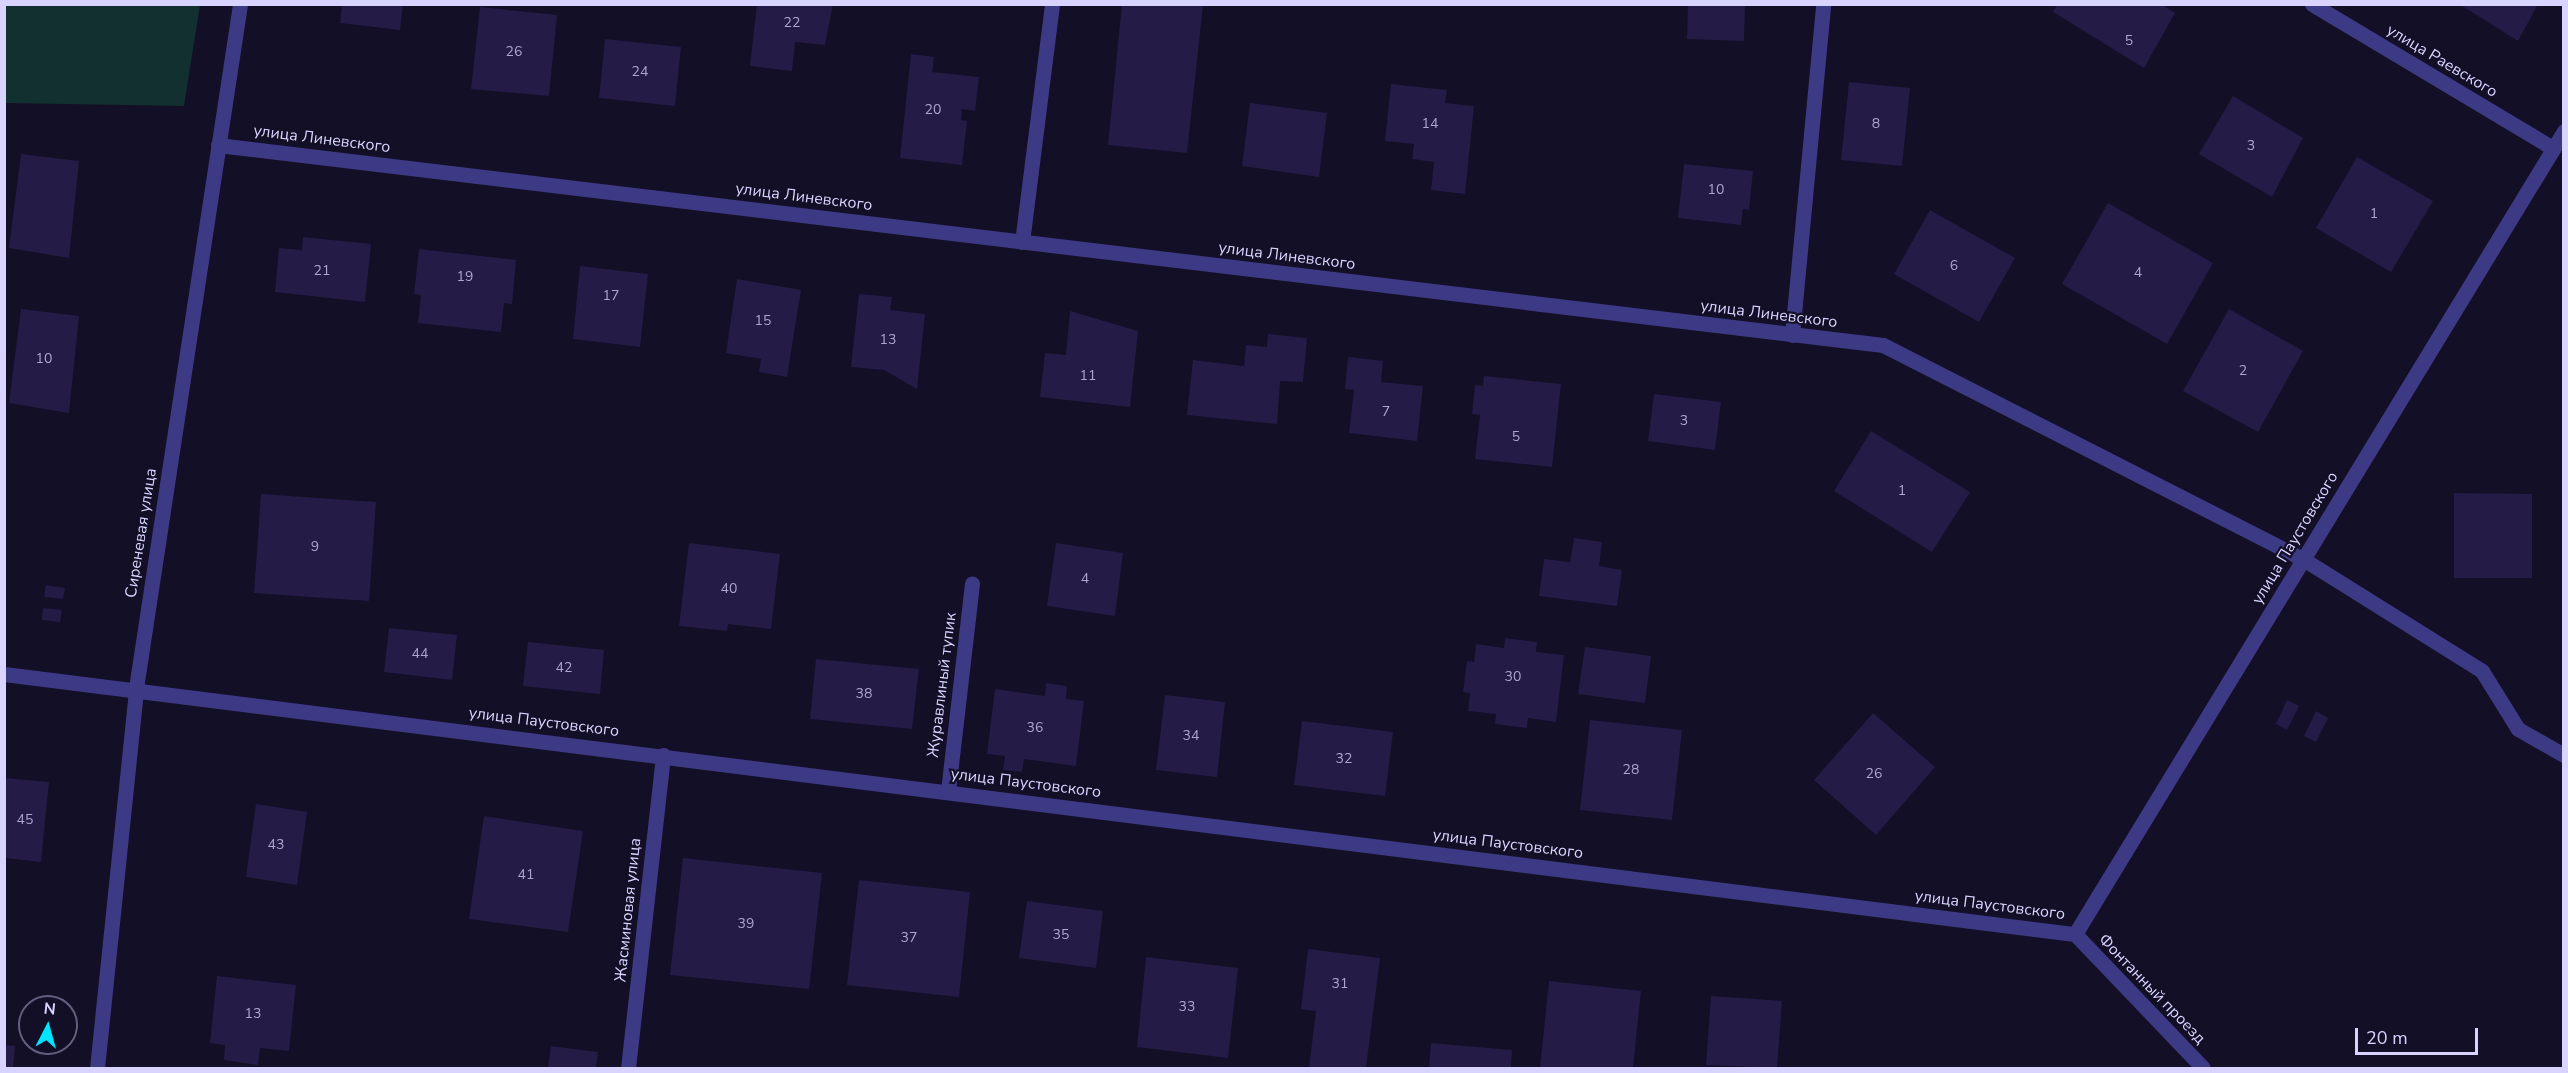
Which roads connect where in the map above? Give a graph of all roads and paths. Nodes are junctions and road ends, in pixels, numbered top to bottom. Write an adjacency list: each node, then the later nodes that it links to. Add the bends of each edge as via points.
1 (240, 4): 6 (street, Сиреневая улица)
2 (1052, 4): 8 (street)
3 (1822, 4): 9 (street)
4 (2312, 4): 7 (street, улица Раевского)
5 (2564, 131): 7 (street, улица Паустовского)
6 (218, 145): 8 (street, улица Линевского); 13 (street, Сиреневая улица)
7 (2553, 148): 10 (street, улица Паустовского)
8 (1022, 242): 9 (street, улица Линевского)
9 (1792, 335): 10 (street, улица Линевского, via 1883,345)
10 (2303, 559): 15 (street, улица Линевского, via 2482,671 2518,729); 17 (street, улица Паустовского)
11 (972, 583): 16 (street, Журавлиный тупик)
12 (4, 674): 13 (street, улица Паустовского)
13 (136, 688): 14 (street, улица Паустовского); 18 (street, Сиреневая улица)
14 (663, 755): 16 (street, улица Паустовского); 19 (street, Жасминовая улица)
15 (2564, 755)
16 (948, 791): 17 (street, улица Паустовского)
17 (2075, 934): 20 (street, Фонтанный проезд)
18 (97, 1068)
19 (628, 1068)
20 (2203, 1068)

